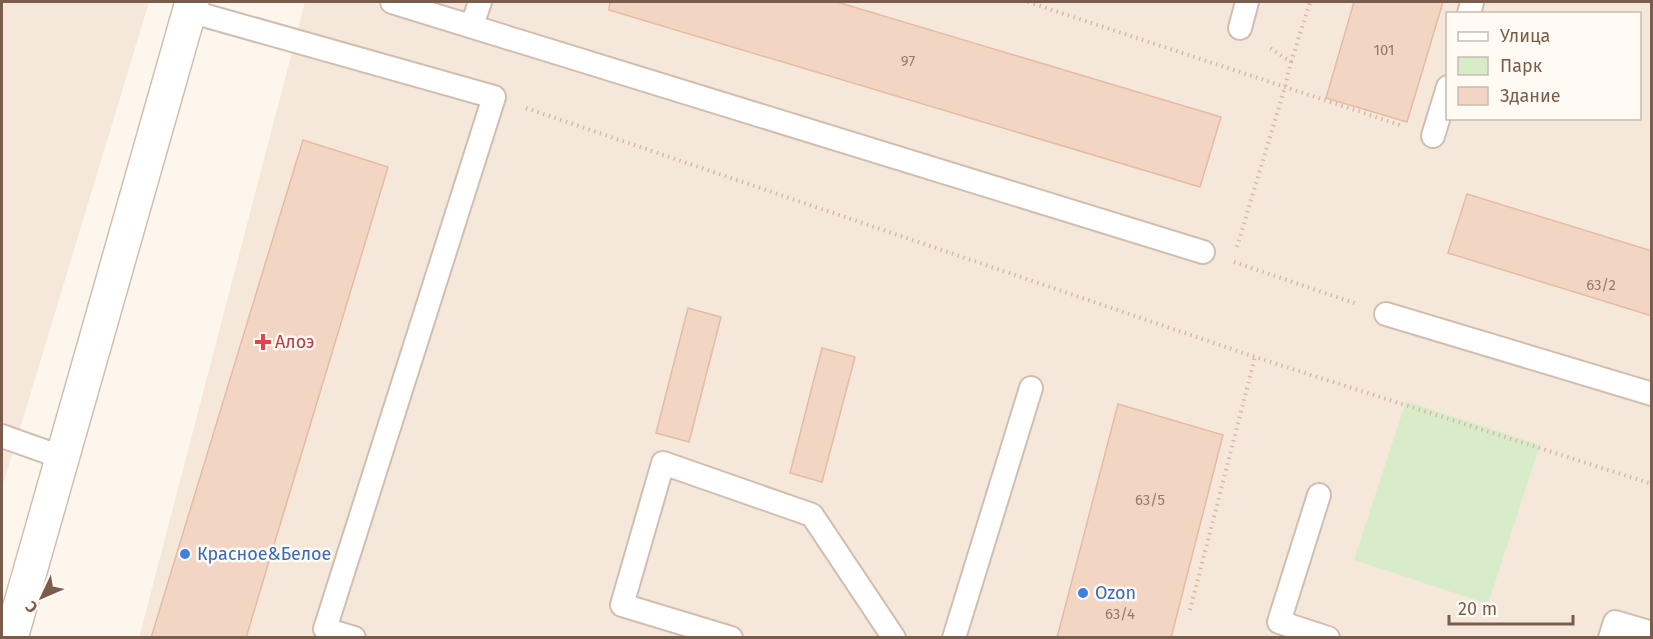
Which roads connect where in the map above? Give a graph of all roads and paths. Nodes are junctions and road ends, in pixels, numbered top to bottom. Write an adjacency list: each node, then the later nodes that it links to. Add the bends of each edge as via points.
1 (392, 2): 7 (lane)
2 (480, 2): 7 (lane)
3 (1028, 2): 10 (path)
4 (1248, 2): 8 (lane)
5 (1310, 2): 9 (path)
6 (191, 6): 12 (lane); 20 (street)
7 (472, 25): 14 (lane)
8 (1240, 28): 9 (path)
9 (1291, 62): 10 (path)
10 (1285, 87): 13 (path); 15 (path, via 1232,262)
11 (1446, 94): 13 (lane)
12 (494, 97): 16 (path); 27 (lane, via 326,628)
13 (1433, 136)
14 (1203, 252)
15 (1386, 314): 18 (lane)
16 (1255, 357): 21 (path); 23 (path)
17 (1031, 388): 30 (lane)
18 (1652, 394)
19 (2, 436): 20 (lane)
20 (61, 457): 26 (street)
21 (1652, 484)
22 (1319, 495): 31 (lane, via 1279,622)
23 (1190, 610)
24 (676, 630): 28 (lane); 29 (lane, via 622,605 663,463 812,515)
25 (1652, 633): 32 (lane, via 1615,622)
26 (11, 638)
27 (354, 638)
28 (730, 638)
29 (894, 638)
30 (954, 638)
31 (1328, 638)
32 (1610, 638)

